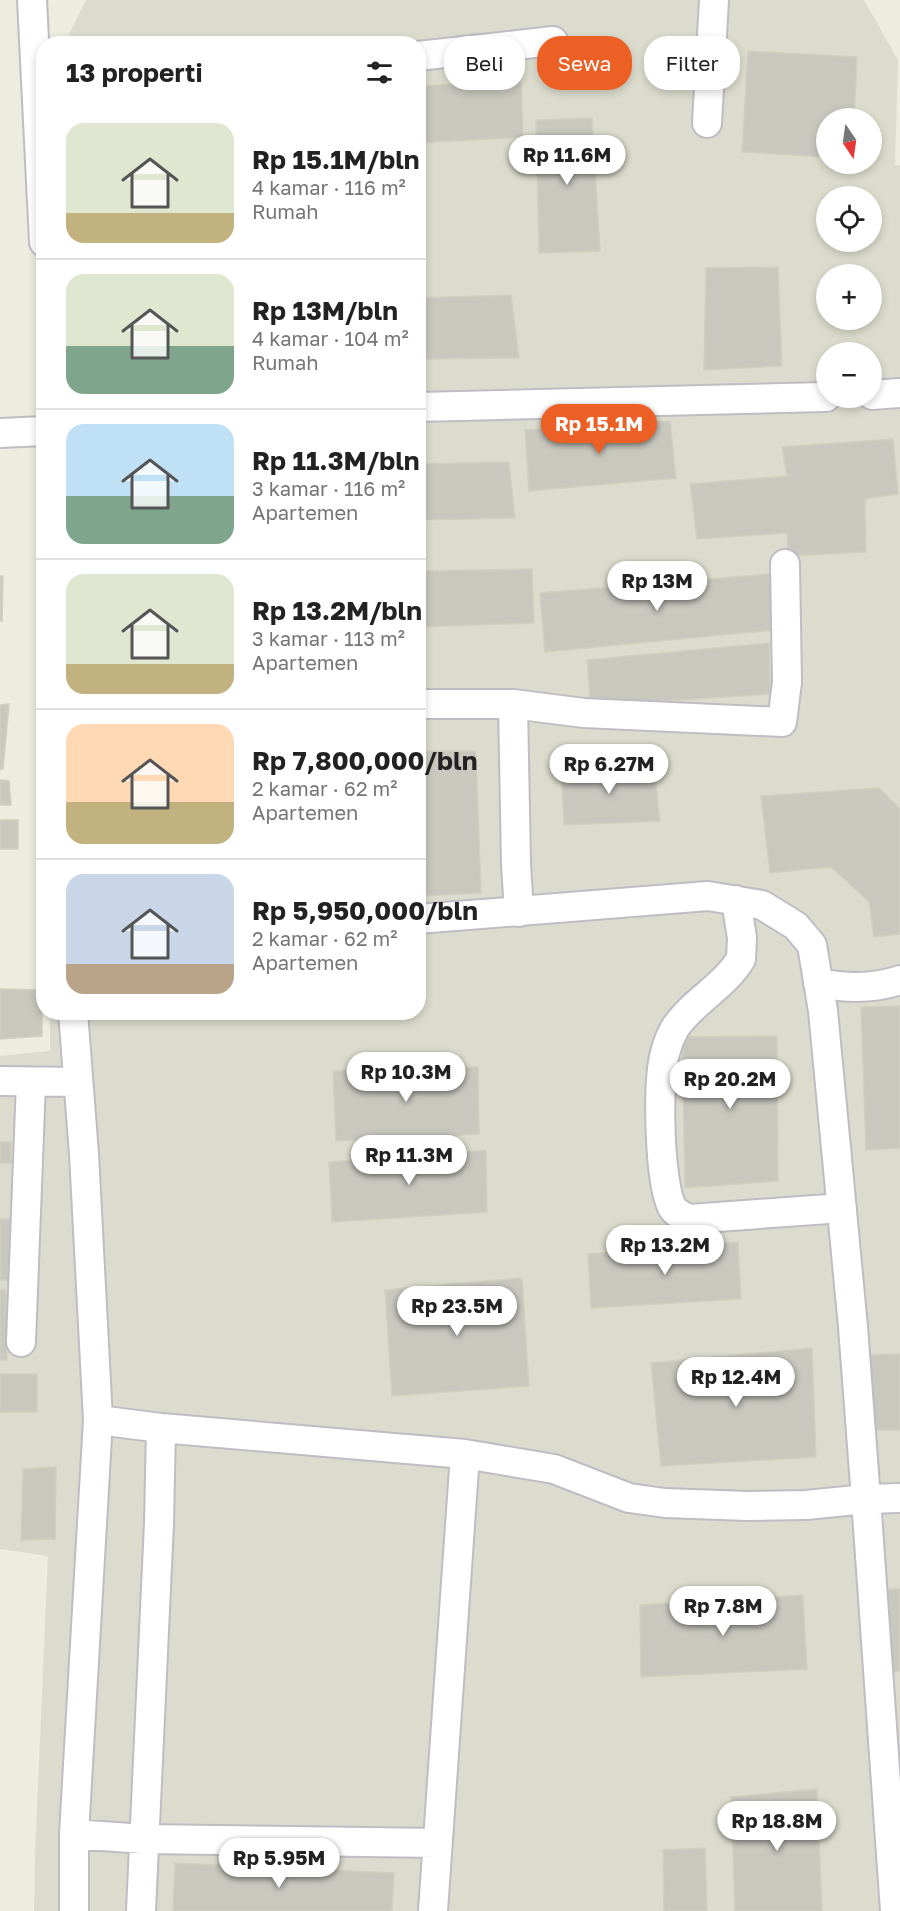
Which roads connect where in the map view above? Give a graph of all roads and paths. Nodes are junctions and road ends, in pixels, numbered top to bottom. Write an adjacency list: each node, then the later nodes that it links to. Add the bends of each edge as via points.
1 (32, 0): 5 (street)
2 (714, 0): 6 (street)
3 (537, 43): 4 (street)
4 (426, 55)
5 (36, 81)
6 (707, 123)
7 (900, 393): 8 (street)
8 (882, 394)
9 (816, 397): 10 (street)
10 (426, 407)
11 (36, 432): 12 (street)
12 (0, 434)
13 (785, 564): 15 (street, via 787,682 782,722 584,713)
14 (426, 704): 15 (street)
15 (513, 704): 17 (street)
16 (736, 900): 17 (street, via 708,896); 20 (street, via 762,905 796,926 812,945); 25 (street, via 741,959 674,1029 665,1053 661,1076 662,1164 672,1208 690,1219)
17 (519, 912): 18 (street)
18 (426, 918)
19 (900, 980): 20 (street, via 848,987)
20 (818, 982): 25 (street)
21 (74, 1020): 24 (street)
22 (0, 1081): 23 (street)
23 (31, 1082): 24 (street); 26 (street)
24 (78, 1082): 27 (street)
25 (842, 1208): 31 (street)
26 (21, 1342)
27 (98, 1420): 28 (street); 32 (street)
28 (161, 1428): 29 (street); 33 (street)
29 (465, 1454): 31 (street, via 554,1469 629,1498 665,1503 807,1505); 34 (street)
30 (900, 1498): 31 (street)
31 (866, 1499): 38 (street)
32 (74, 1834): 33 (street); 35 (street)
33 (143, 1839): 34 (street); 36 (street)
34 (438, 1843): 37 (street)
35 (74, 1911)
36 (141, 1911)
37 (433, 1911)
38 (896, 1911)

